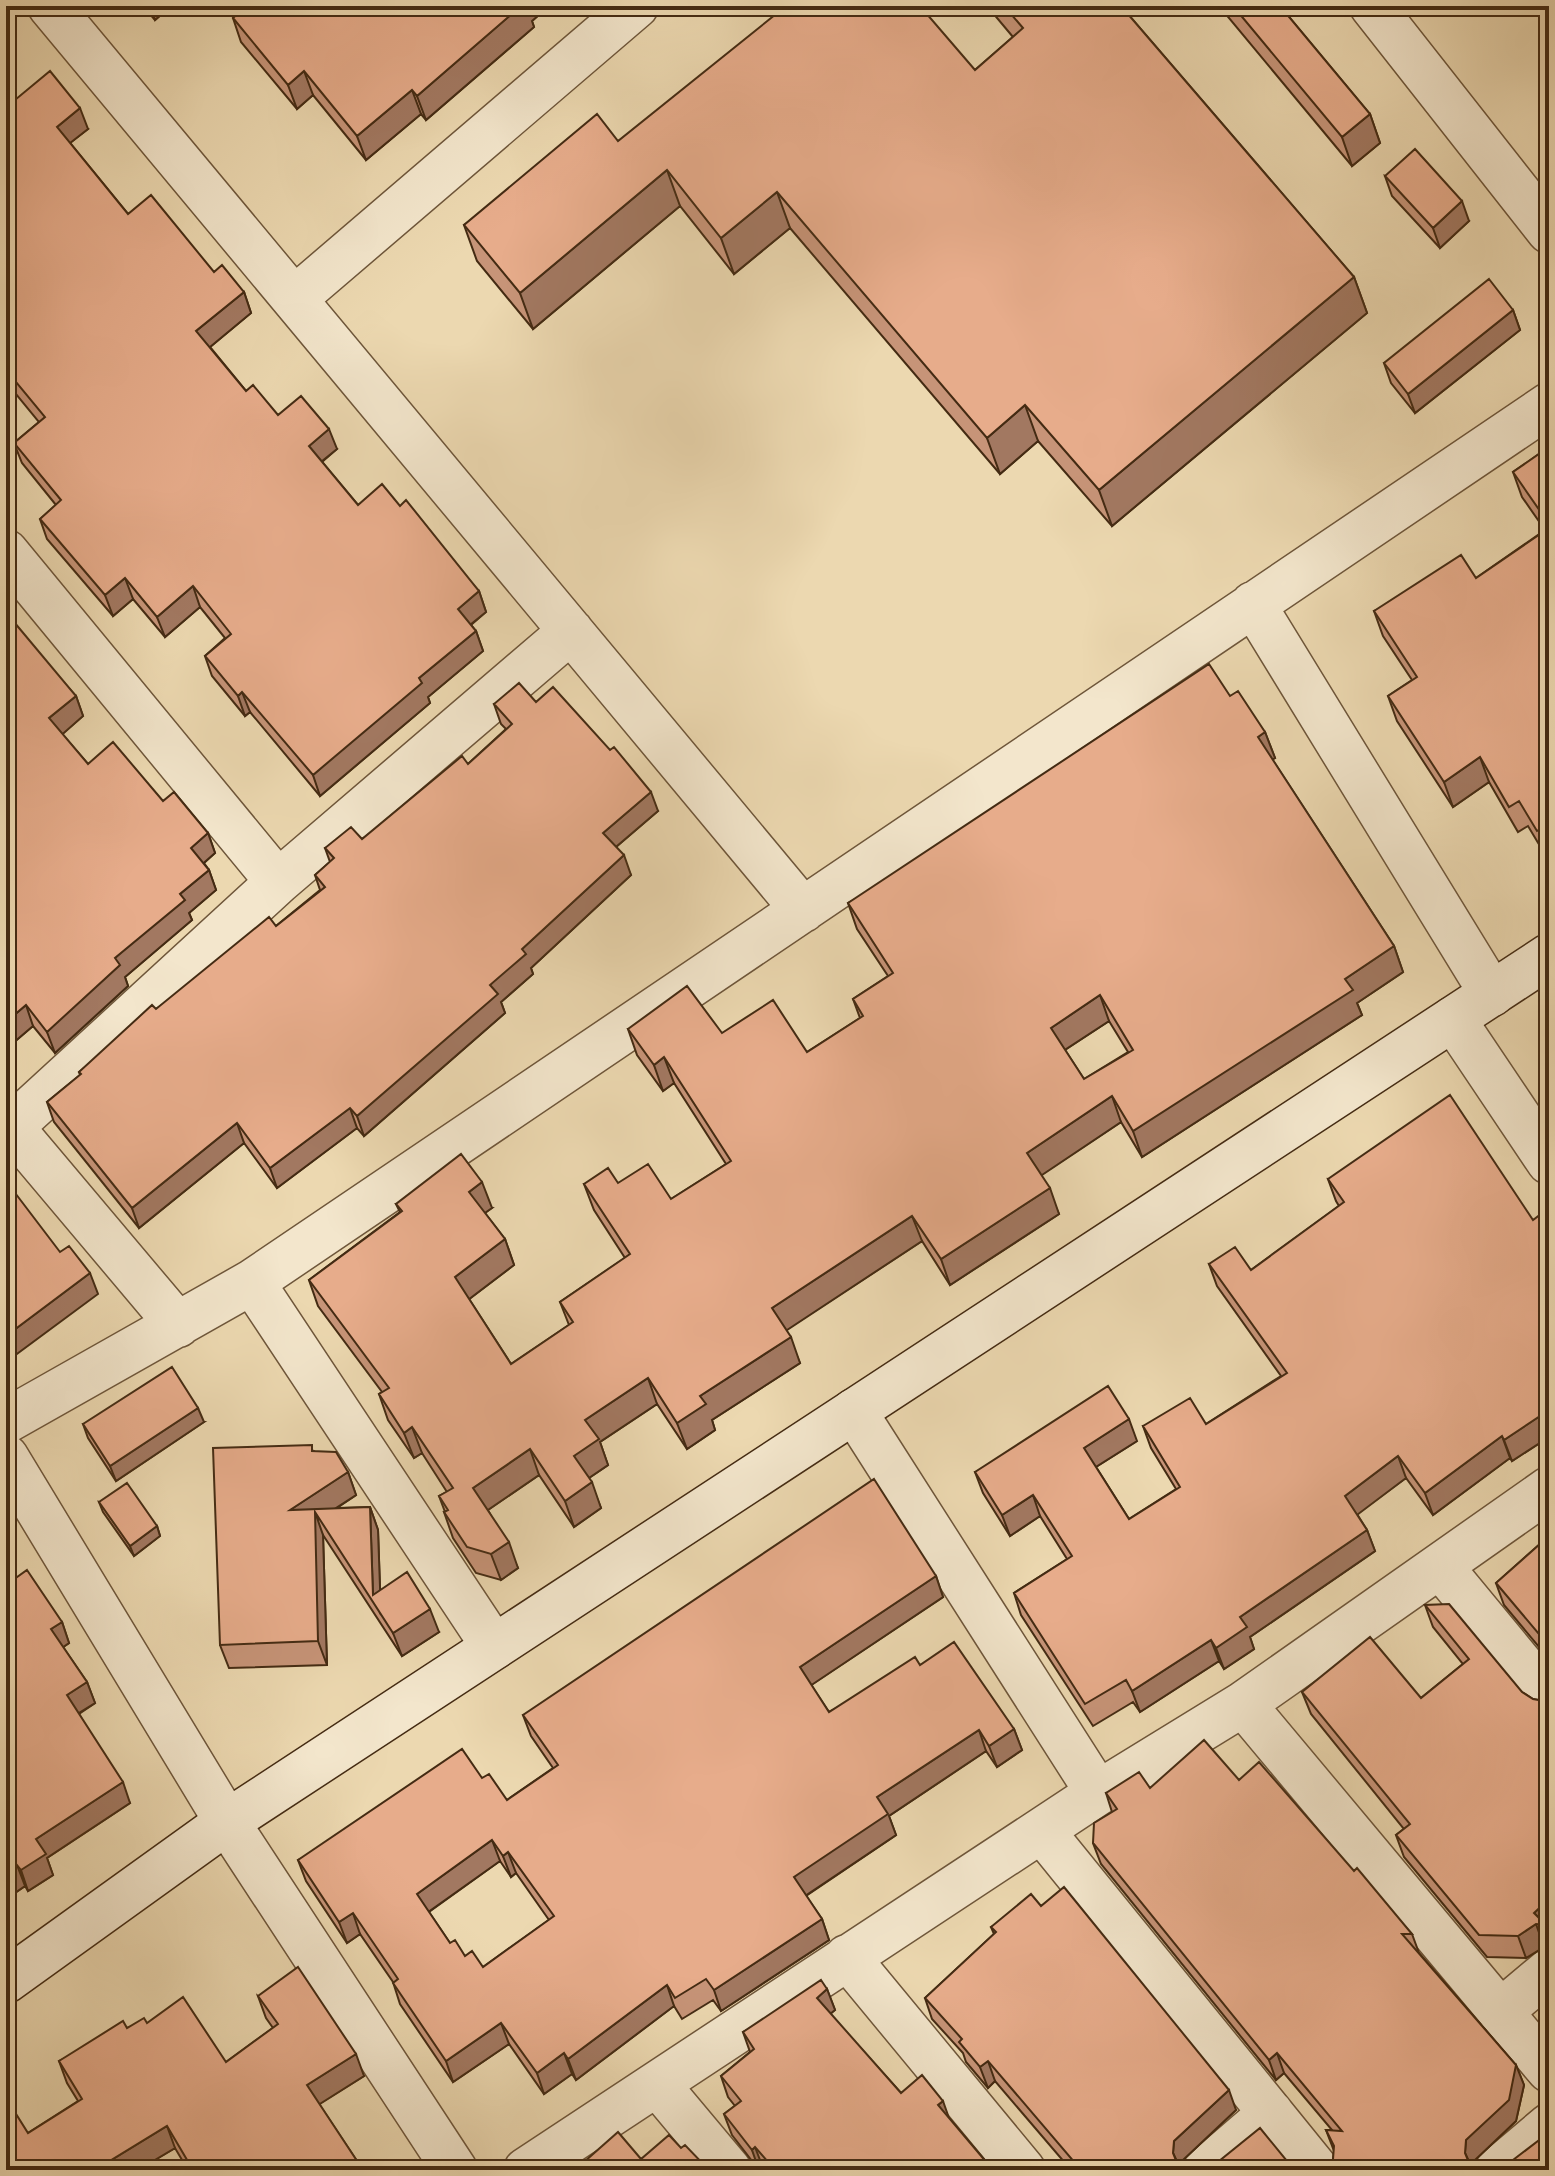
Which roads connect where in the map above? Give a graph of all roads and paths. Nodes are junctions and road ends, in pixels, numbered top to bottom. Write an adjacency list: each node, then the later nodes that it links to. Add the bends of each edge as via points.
1 (50, 6): 5 (street)
2 (636, 6): 5 (street)
3 (1372, 6): 4 (street)
4 (1549, 231)
5 (294, 299): 9 (street)
6 (1549, 405): 8 (street)
7 (6, 552): 10 (street)
8 (1253, 604): 11 (street); 13 (street)
9 (571, 631): 10 (street); 11 (street)
10 (278, 882): 15 (street)
11 (803, 910): 17 (street)
12 (1549, 956): 13 (street)
13 (1492, 994): 14 (street)
14 (1453, 1019): 16 (street); 19 (street)
15 (8, 1124): 18 (street)
16 (1549, 1162)
17 (252, 1282): 18 (street); 24 (street)
18 (178, 1325): 20 (street)
19 (854, 1411): 24 (street); 27 (street)
20 (6, 1421)
21 (6, 1457): 28 (street)
22 (1549, 1489): 23 (street)
23 (1440, 1566): 25 (street); 26 (street)
24 (494, 1647): 28 (street)
25 (1549, 1698)
26 (1243, 1704): 27 (street); 33 (street)
27 (1098, 1793): 29 (street)
28 (227, 1822): 32 (street); 38 (street)
29 (1042, 1831): 30 (street); 36 (street)
30 (847, 1957): 35 (street); 41 (street)
31 (1549, 1971): 33 (street)
32 (6, 1981)
33 (1500, 2012): 34 (street)
34 (1549, 2070)
35 (657, 2084): 39 (street); 40 (street)
36 (1271, 2113): 42 (street); 43 (street)
37 (1549, 2126): 44 (street)
38 (455, 2170)
39 (526, 2170)
40 (729, 2170)
41 (1023, 2170)
42 (1205, 2170)
43 (1317, 2170)
44 (1497, 2170)

